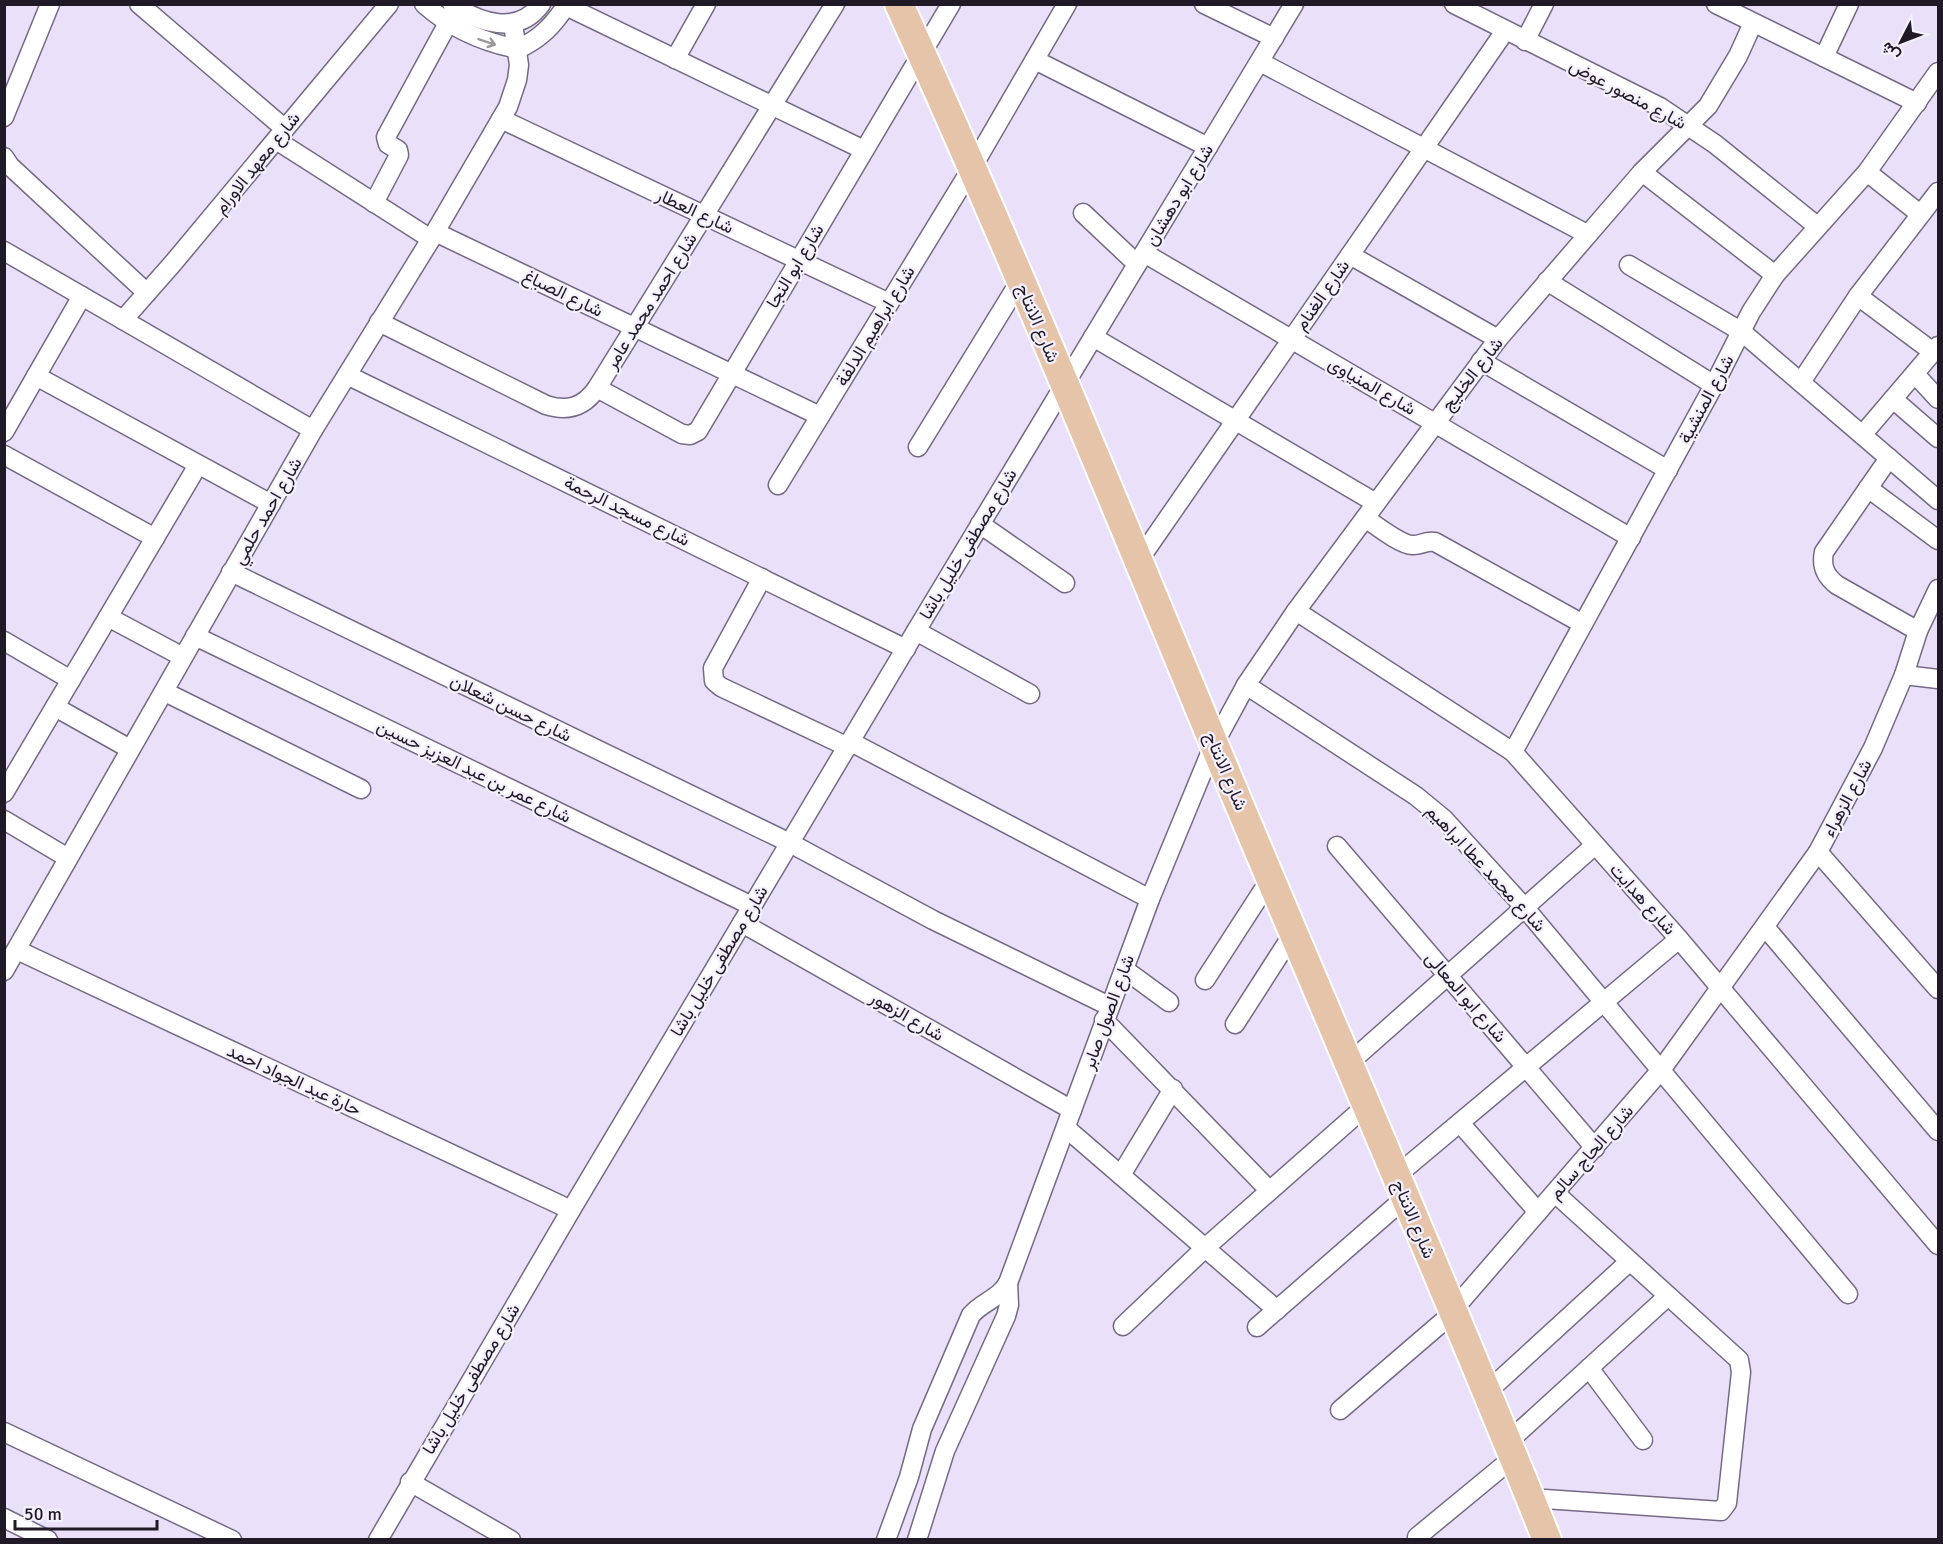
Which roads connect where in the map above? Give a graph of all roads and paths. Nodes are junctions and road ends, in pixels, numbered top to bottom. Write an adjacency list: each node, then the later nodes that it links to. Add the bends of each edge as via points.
1 (51, 4): 34 (street)
2 (139, 4): 37 (street, شارع الصباغ)
3 (389, 4): 37 (street, شارع معهد الاورام)
4 (424, 4): 19 (street)
5 (452, 4): 21 (street, via 484,20)
6 (541, 4): 21 (street, via 528,18)
7 (706, 4): 28 (street)
8 (834, 4): 33 (street, شارع احمد محمد عامر)
9 (899, 4): 26 (main road, شارع الانتاج)
10 (951, 4): 26 (street, شارع ابو النجا)
11 (1067, 4): 29 (street, شارع ابراهيم الدلفة)
12 (1204, 4): 23 (street)
13 (1294, 4): 23 (street, شارع ابو دهشان)
14 (1454, 4): 22 (street, شارع منصور عوض)
15 (1544, 4): 24 (street)
16 (1716, 4): 20 (street)
17 (1849, 4): 27 (street)
18 (566, 5): 25 (street, via 549,28); 28 (street)
19 (448, 23): 25 (street, one-way to 25, via 475,38); 45 (street, via 386,137 399,155)
20 (1753, 23): 27 (street); 36 (street, شارع الخليج, via 1725,81)
21 (513, 24): 25 (street, شارع احمد حلمي)
22 (1505, 31): 24 (street, شارع منصور عوض); 39 (street, شارع الغنام)
23 (1274, 38): 30 (street, شارع ابو دهشان)
24 (1525, 40): 36 (street, شارع منصور عوض, via 1631,91)
25 (518, 49): 35 (street, شارع احمد حلمي, via 516,87)
26 (922, 55): 40 (street, شارع ابو النجا); 42 (main road, شارع الانتاج)
27 (1824, 57): 32 (street)
28 (675, 59): 33 (street)
29 (1035, 60): 38 (street); 42 (street, شارع ابراهيم الدلفة)
30 (1260, 62): 38 (street, شارع ابو دهشان); 39 (street)
31 (1938, 72): 32 (street, شارع المنشية)
32 (1917, 103): 44 (street, شارع المنشية)
33 (772, 106): 40 (street); 48 (street, شارع احمد محمد عامر)
34 (4, 117)
35 (501, 119): 48 (street, شارع العطار); 51 (street, شارع احمد حلمي)
36 (1689, 125): 43 (street, شارع الخليج); 49 (street, شارع منصور عوض)
37 (280, 134): 45 (street, شارع الصباغ); 60 (street, شارع معهد الاورام)
38 (1208, 147): 54 (street, شارع ابو دهشان)
39 (1424, 148): 50 (street); 53 (street, شارع الغنام)
40 (864, 150): 55 (street, شارع ابو النجا)
41 (4, 157): 60 (street)
42 (973, 166): 58 (main road, شارع الانتاج); 63 (street, شارع ابراهيم الدلفة)
43 (1642, 172): 50 (street, شارع الخليج); 57 (street)
44 (1867, 172): 46 (street); 49 (street, شارع المنشية)
45 (374, 203): 51 (street, شارع الصباغ)
46 (1931, 206): 62 (street)
47 (1083, 213): 54 (street, شارع المنياوى)
48 (704, 215): 55 (street, شارع العطار); 66 (street, شارع احمد محمد عامر)
49 (1817, 226): 57 (street, شارع المنشية)
50 (1587, 234): 59 (street, شارع الخليج)
51 (433, 236): 65 (street, شارع احمد حلمي); 66 (street, شارع الصباغ)
52 (4, 251): 61 (street)
53 (1350, 255): 69 (street, شارع الغنام); 70 (street)
54 (1140, 258): 68 (street, شارع ابو دهشان); 69 (street, شارع المنياوى)
55 (799, 260): 63 (street, شارع العطار); 73 (street, شارع ابو النجا)
56 (1629, 265): 67 (street)
57 (1774, 275): 67 (street, شارع المنشية)
58 (1020, 280): 78 (main road, شارع الانتاج); 90 (street)
59 (1546, 281): 70 (street, شارع الخليج); 79 (street)
60 (147, 293): 64 (street, شارع معهد الاورام)
61 (82, 296): 64 (street); 76 (street)
62 (1858, 296): 71 (street); 77 (street)
63 (890, 303): 83 (street, شارع ابراهيم الدلفة)
64 (123, 320): 86 (street)
65 (379, 322): 75 (street, شارع احمد حلمي); 80 (street, شارع احمد محمد عامر, via 557,409 580,405)
66 (635, 328): 73 (street, شارع الصباغ); 80 (street, شارع احمد محمد عامر)
67 (1742, 332): 77 (street); 79 (street, شارع المنشية)
68 (1093, 337): 78 (street, شارع ابو دهشان); 84 (street)
69 (1291, 339): 84 (street, شارع الغنام); 85 (street, شارع المنياوى)
70 (1498, 339): 72 (street, شارع الخليج)
71 (1936, 349): 74 (street)
72 (1481, 361): 85 (street, شارع الخليج); 94 (street)
73 (732, 374): 80 (street, شارع ابو النجا, via 698,431 690,435); 83 (street, شارع الصباغ)
74 (1915, 374): 81 (street); 82 (street)
75 (347, 375): 86 (street, شارع احمد حلمي); 106 (street, شارع مسجد الرحمة)
76 (36, 376): 87 (street); 93 (street)
77 (1801, 382): 88 (street)
78 (1064, 385): 100 (street, شارع مصطفى خليل باشا); 104 (main road, شارع الانتاج)
79 (1714, 385): 94 (street, شارع المنشية)
80 (597, 388)
81 (1893, 399): 88 (street); 89 (street)
82 (1938, 399)
83 (820, 416): 95 (street, شارع ابراهيم الدلفة)
84 (1235, 421): 99 (street); 104 (street, شارع الغنام)
85 (1434, 423): 99 (street, شارع الخليج); 102 (street, شارع المنياوى)
86 (314, 430): 98 (street, شارع احمد حلمي)
87 (4, 432)
88 (1863, 434): 92 (street)
89 (1938, 438)
90 (918, 447)
91 (4, 455): 101 (street)
92 (1889, 458): 96 (street); 97 (street)
93 (198, 465): 98 (street); 101 (street)
94 (1668, 470): 102 (street, شارع المنشية)
95 (778, 485)
96 (1868, 488): 103 (street); 113 (street, via 1824,552 1824,570 1837,585)
97 (1938, 500)
98 (271, 504): 105 (street, شارع احمد حلمي)
99 (1370, 510): 109 (street, شارع الخليج); 111 (street, via 1407,544 1435,542)
100 (980, 525): 107 (street); 112 (street, شارع مصطفى خليل باشا)
101 (155, 538): 110 (street)
102 (1631, 538): 111 (street, شارع المنشية)
103 (1938, 540)
104 (1139, 560): 125 (main road, شارع الانتاج)
105 (231, 572): 114 (street, شارع احمد حلمي); 132 (street, شارع حسن شعلان)
106 (762, 578): 116 (street, شارع مسجد الرحمة); 126 (street, via 713,668 714,681)
107 (1065, 583)
108 (1938, 589): 113 (street, شارع الزهراء)
109 (1296, 611): 121 (street, شارع الخليج); 128 (street, شارع هدايت)
110 (108, 617): 117 (street); 119 (street)
111 (1583, 624): 128 (street, شارع المنشية)
112 (916, 631): 116 (street, شارع مصطفى خليل باشا); 123 (street)
113 (1918, 632): 118 (street, شارع الزهراء)
114 (195, 636): 117 (street, شارع احمد حلمي); 139 (street, شارع عمر بن عبد العزيز حسين)
115 (4, 641): 119 (street)
116 (906, 649): 126 (street, شارع مصطفى خليل باشا)
117 (183, 657): 122 (street, شارع احمد حلمي)
118 (1904, 675): 120 (street); 135 (street, شارع الزهراء, via 1864,765)
119 (71, 680): 124 (street)
120 (1938, 680)
121 (1246, 685): 125 (street, شارع الخليج); 140 (street, شارع محمد عطا ابراهيم, via 1431,807)
122 (165, 692): 127 (street, شارع احمد حلمي); 129 (street)
123 (1030, 694)
124 (55, 707): 127 (street); 130 (street)
125 (1214, 744): 137 (main road, شارع الانتاج); 138 (street, شارع الصول صابر)
126 (849, 745): 132 (street, شارع مصطفى خليل باشا); 138 (street)
127 (130, 749): 136 (street, شارع احمد حلمي)
128 (1513, 752): 133 (street, شارع هدايت)
129 (362, 789)
130 (4, 793)
131 (4, 819): 136 (street)
132 (790, 843): 139 (street, شارع مصطفى خليل باشا); 154 (street, شارع حسن شعلان)
133 (1595, 845): 140 (street); 144 (street, شارع هدايت)
134 (1337, 846): 148 (street, شارع ابو المعالى)
135 (1818, 852): 142 (street, شارع الزهراء); 151 (street)
136 (68, 858): 145 (street, شارع احمد حلمي)
137 (1271, 878): 143 (main road, شارع الانتاج); 149 (street)
138 (1150, 899): 146 (street, شارع الصول صابر)
139 (752, 906): 141 (street, شارع مصطفى خليل باشا)
140 (1525, 908): 148 (street); 153 (street, شارع محمد عطا ابراهيم)
141 (742, 923): 161 (street, شارع الزهور); 170 (street, شارع مصطفى خليل باشا)
142 (1765, 927): 150 (street, شارع الزهراء); 164 (street)
143 (1294, 932): 155 (street); 156 (main road, شارع الانتاج)
144 (1679, 939): 150 (street, شارع هدايت); 153 (street)
145 (17, 950): 147 (street, شارع احمد حلمي); 170 (street, حارة عبد الجواد احمد)
146 (1124, 969): 152 (street); 154 (street, شارع الصول صابر)
147 (4, 971)
148 (1448, 976): 156 (street); 157 (street, شارع ابو المعالى)
149 (1204, 980)
150 (1721, 989): 158 (street, شارع الحاج سالم); 172 (street, شارع هدايت)
151 (1938, 989)
152 (1169, 1002)
153 (1604, 1002): 157 (street); 158 (street, شارع محمد عطا ابراهيم)
154 (1107, 1013): 159 (street, شارع حسن شعلان); 161 (street, شارع الصول صابر)
155 (1235, 1024)
156 (1349, 1063): 160 (main road, شارع الانتاج)
157 (1526, 1067): 162 (street); 165 (street, شارع ابو المعالى)
158 (1662, 1070): 165 (street, شارع الحاج سالم); 176 (street, شارع محمد عطا ابراهيم)
159 (1173, 1089): 166 (street); 168 (street, شارع حسن شعلان)
160 (1367, 1105): 167 (main road, شارع الانتاج); 168 (street)
161 (1072, 1110): 163 (street, شارع الصول صابر)
162 (1460, 1123): 167 (street); 171 (street)
163 (1066, 1128): 166 (street); 175 (street, شارع الصول صابر)
164 (1938, 1131)
165 (1595, 1148): 169 (street, شارع الحاج سالم)
166 (1121, 1175): 173 (street)
167 (1400, 1187): 178 (street); 179 (main road, شارع الانتاج)
168 (1269, 1190): 173 (street)
169 (1555, 1193): 171 (street, شارع الحاج سالم); 174 (street)
170 (571, 1210): 188 (street, شارع مصطفى خليل باشا)
171 (1538, 1212): 179 (street, شارع الحاج سالم)
172 (1938, 1245)
173 (1205, 1248): 178 (street); 180 (street)
174 (1630, 1261): 177 (street); 183 (street)
175 (1008, 1283): 196 (street, شارع الصول صابر, via 999,1296 971,1315 922,1429); 197 (street, شارع الصول صابر, via 1006,1316 945,1451)
176 (1848, 1294)
177 (1668, 1296): 182 (street); 189 (street, via 1739,1360 1727,1503 1721,1511)
178 (1276, 1310): 181 (street)
179 (1454, 1311): 183 (main road, شارع الانتاج); 184 (street, شارع الحاج سالم)
180 (1123, 1326)
181 (1257, 1327)
182 (1589, 1368): 186 (street); 187 (street)
183 (1488, 1390): 187 (main road, شارع الانتاج)
184 (1340, 1410)
185 (4, 1431): 193 (street)
186 (1643, 1440)
187 (1511, 1449): 189 (main road, شارع الانتاج); 191 (street)
188 (410, 1482): 194 (street, شارع مصطفى خليل باشا); 195 (street)
189 (1530, 1498): 198 (main road, شارع الانتاج)
190 (4, 1518): 192 (street)
191 (1416, 1537)
192 (48, 1539)
193 (232, 1539)
194 (378, 1539)
195 (511, 1539)
196 (886, 1539)
197 (917, 1539)
198 (1547, 1539)

